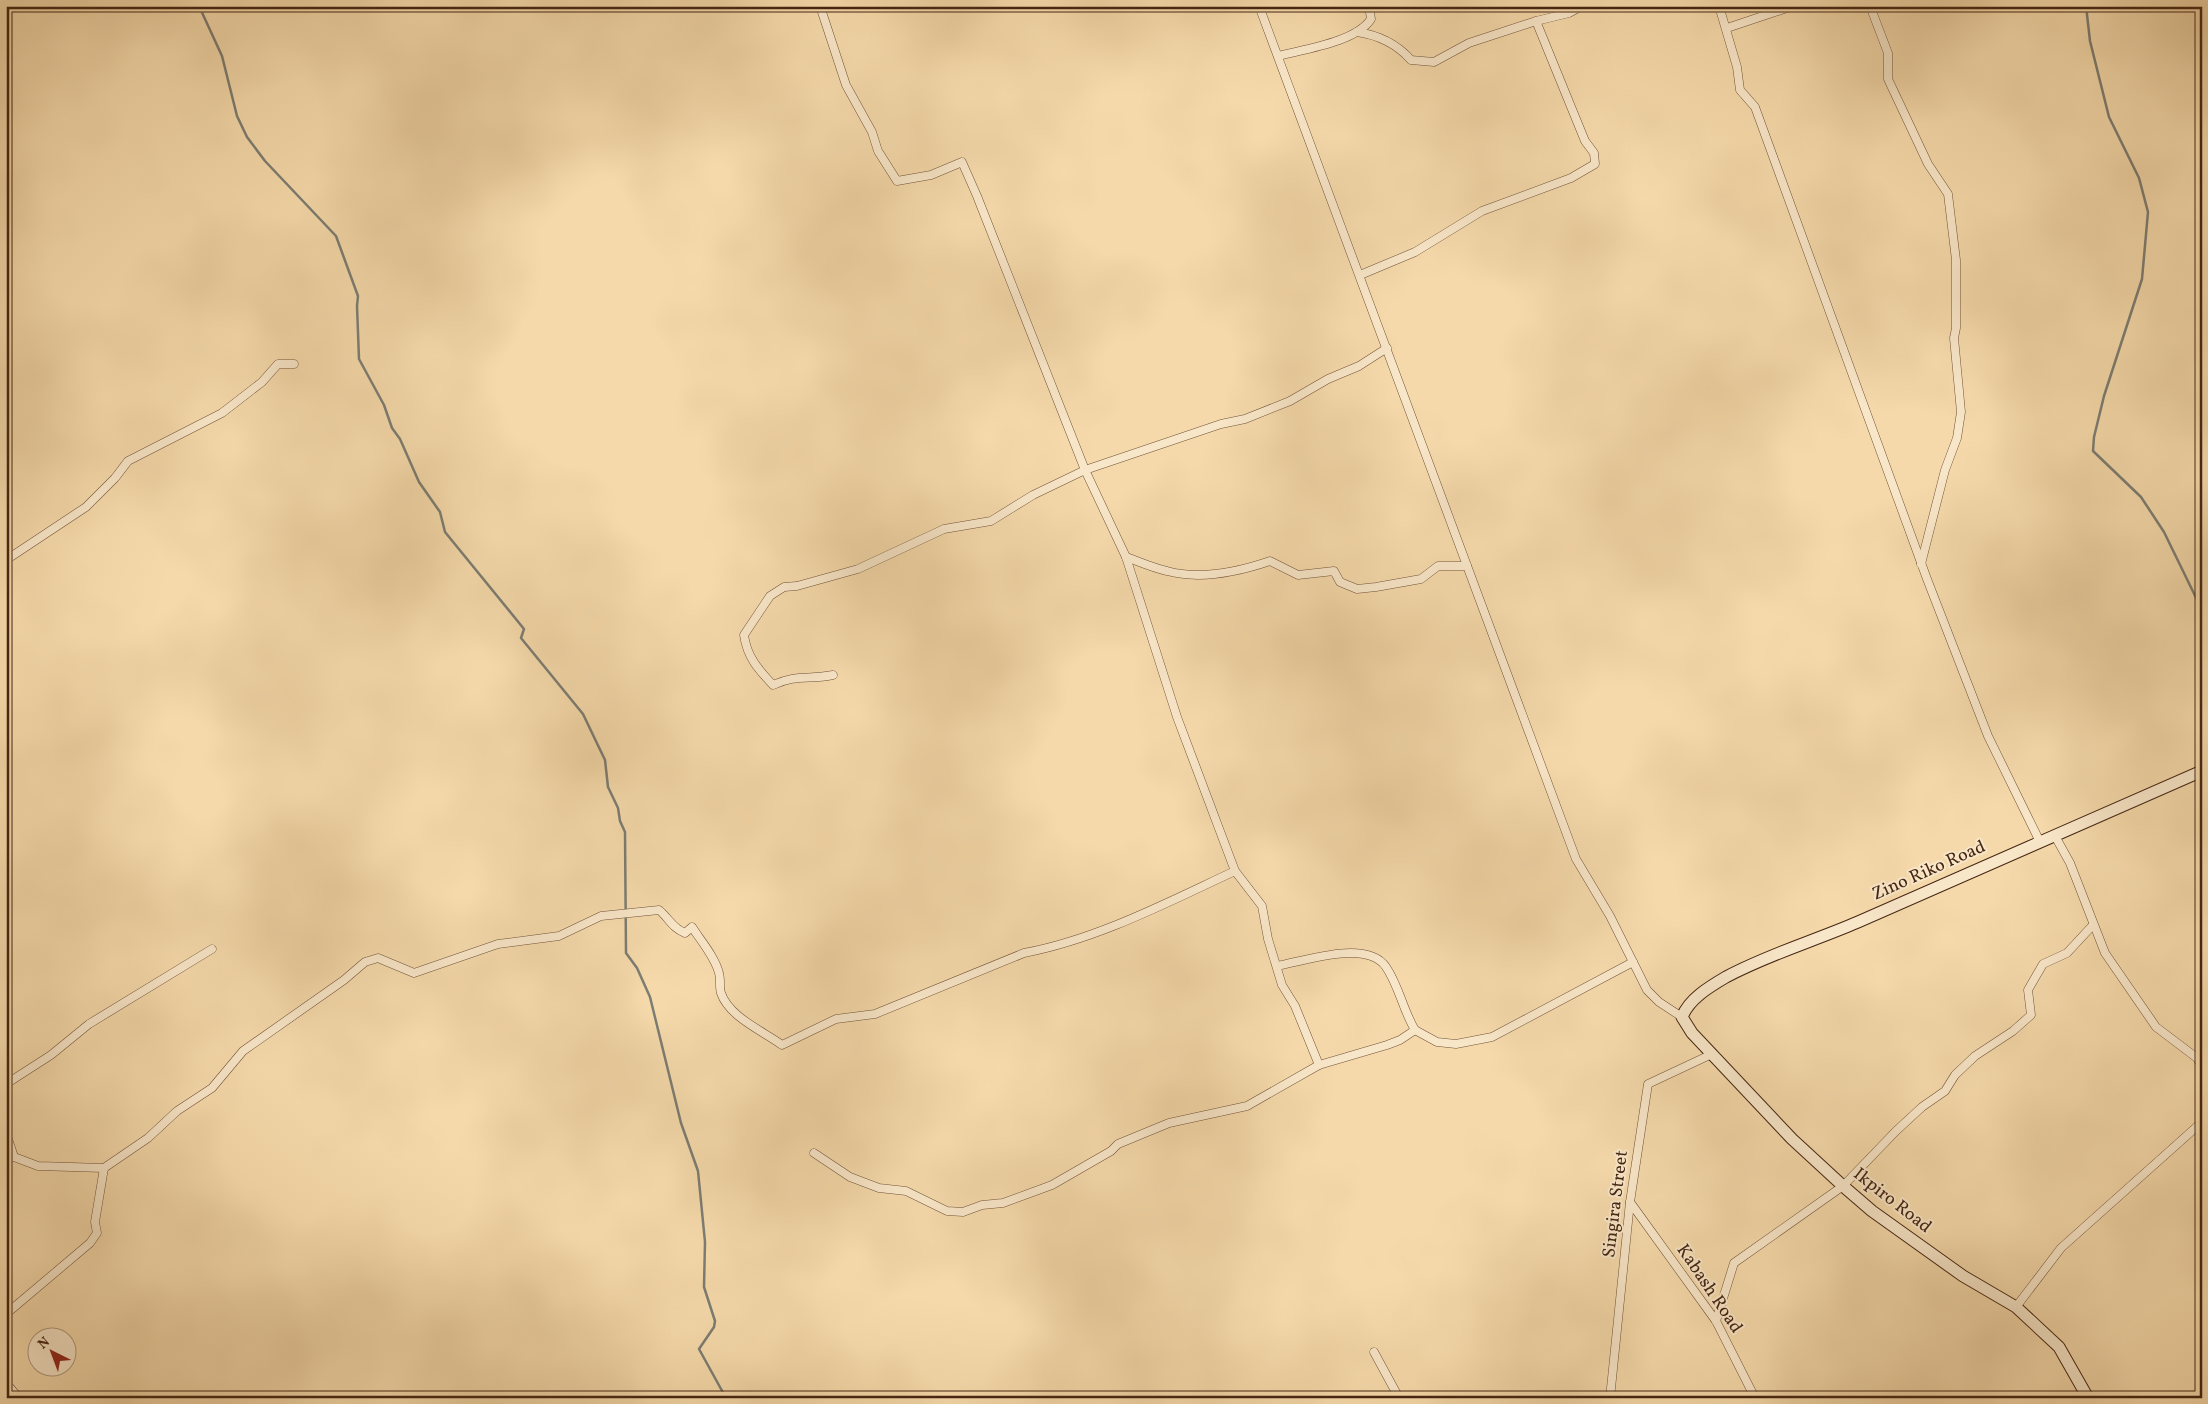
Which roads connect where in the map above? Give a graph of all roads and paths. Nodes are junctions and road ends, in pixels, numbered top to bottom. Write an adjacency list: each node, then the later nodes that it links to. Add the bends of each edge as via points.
1 (820, 6): 15 (street, via 846,85 872,132 878,151 897,181 931,175 962,162)
2 (1259, 6): 11 (street)
3 (1369, 6): 10 (street, via 1372,19)
4 (1582, 6): 8 (street, via 1570,13)
5 (1719, 6): 9 (street)
6 (1793, 6): 9 (street)
7 (1870, 6): 18 (street, via 1888,52 1888,79 1928,164 1948,194 1956,260 1954,338 1961,412 1957,438 1945,470)
8 (1536, 21): 10 (street, via 1469,43 1434,62 1411,60 1401,49 1374,34); 12 (street, via 1585,141 1594,153 1595,164 1571,178 1482,211 1415,252)
9 (1727, 28): 18 (street, via 1740,90 1755,108)
10 (1357, 32): 11 (street)
11 (1278, 56): 12 (street)
12 (1360, 275): 13 (street)
13 (1387, 348): 15 (street, via 1360,366 1263,412); 19 (street)
14 (294, 364): 17 (street, via 278,364 262,382 222,413 128,461 86,507)
15 (1085, 470): 16 (street); 20 (street, via 1032,495 991,522 944,529 858,569 784,587 770,596 744,635 752,662 773,686 800,676 816,679)
16 (1126, 557): 19 (street, via 1168,572 1198,574 1230,573 1270,561 1298,575 1334,571 1340,582 1357,589 1421,578 1438,566); 24 (street, via 1177,717)
17 (6, 560)
18 (1921, 565): 23 (street, via 1988,736)
19 (1467, 566): 27 (street, via 1576,859)
20 (833, 675)
21 (2202, 771): 22 (street, Zino Riko Road)
22 (2055, 836): 23 (street, Zino Riko Road); 25 (street, via 2070,864)
23 (2040, 842): 29 (street, Zino Riko Road, via 1855,924 1775,953 1724,978 1687,1006)
24 (1235, 871): 28 (street, via 1262,906); 39 (street, via 1126,921 1024,953 875,1014 836,1019 782,1044 730,1006 721,993 719,973 710,954 692,927 684,933 674,929 659,910 601,916 559,936 498,944 414,973 378,958 365,962 243,1051 212,1088)
25 (2093, 925): 33 (street, via 2105,953 2156,1027 2197,1058); 40 (street, via 2067,953 2043,964 2028,990 2031,1015 1975,1056 1955,1075 1945,1091 1909,1119)
26 (212, 949): 34 (street, via 89,1024 51,1056)
27 (1633, 962): 29 (street, via 1648,990 1659,1002); 30 (street, via 1492,1037 1456,1044 1437,1042)
28 (1277, 966): 30 (street, via 1341,953 1370,954 1386,966); 32 (street, via 1282,985 1296,1006)
29 (1682, 1017): 31 (street, Ikpiro Road)
30 (1415, 1030): 32 (street, via 1387,1045)
31 (1712, 1054): 40 (street, Ikpiro Road, via 1792,1140); 41 (street, Singira Street, via 1648,1084)
32 (1319, 1065): 37 (street, via 1247,1106 1169,1123 1118,1144 1052,1185 1003,1203 982,1205 963,1212 947,1211 906,1191 879,1188 850,1177)
33 (2202, 1066)
34 (6, 1084)
35 (2202, 1122): 42 (street, via 2062,1248)
36 (6, 1133): 38 (street)
37 (814, 1153)
38 (10, 1158): 39 (street, via 38,1166)
39 (104, 1168): 43 (street, via 96,1233 90,1243)
40 (1842, 1186): 42 (street, Ikpiro Road, via 1963,1276); 44 (street, via 1734,1263)
41 (1630, 1202): 44 (street, Kabash Road); 49 (street, Singira Street)
42 (2016, 1307): 51 (street, Ikpiro Road, via 2059,1347)
43 (6, 1314)
44 (1716, 1321): 50 (street, Kabash Road)
45 (1374, 1352): 48 (street)
46 (6, 1383): 47 (street)
47 (19, 1398)
48 (1399, 1398)
49 (1610, 1398)
50 (1755, 1398)
51 (2088, 1398)

